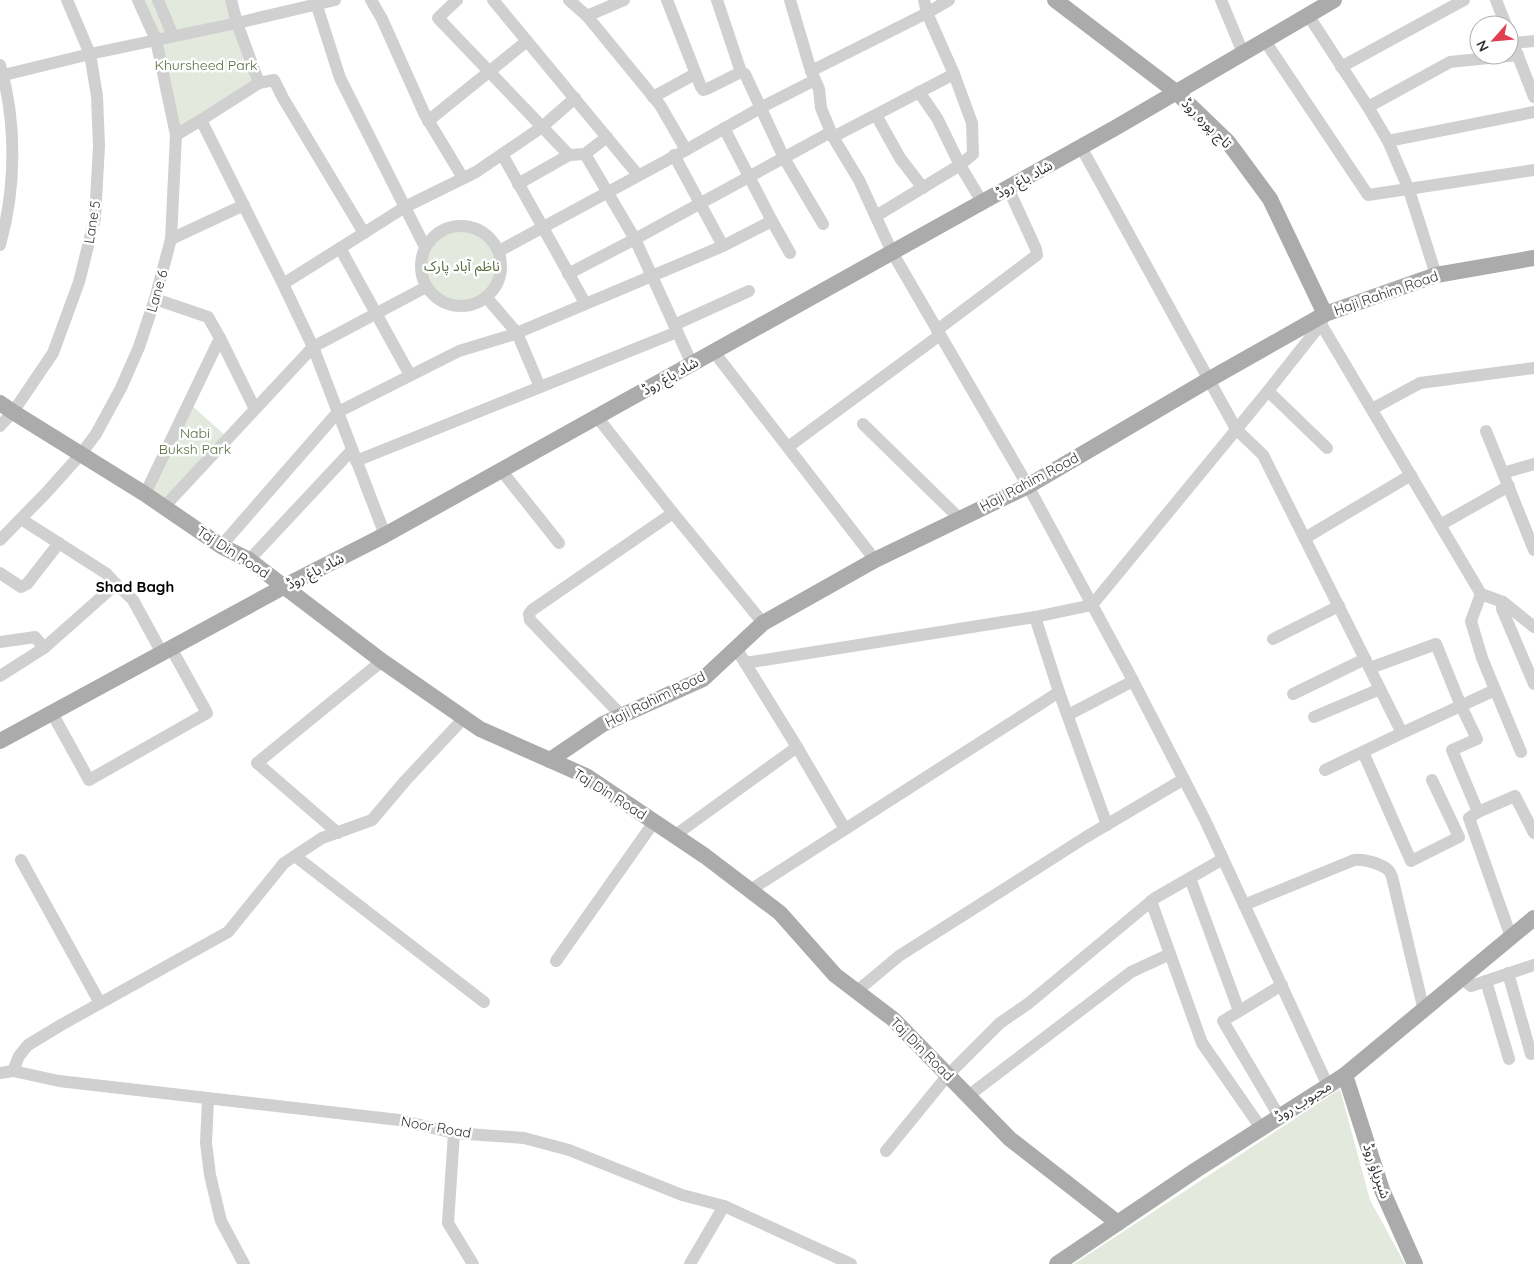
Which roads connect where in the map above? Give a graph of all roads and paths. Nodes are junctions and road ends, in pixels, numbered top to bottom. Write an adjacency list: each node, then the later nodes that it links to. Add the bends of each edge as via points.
1 (68, 0): 34 (street, Lane 5)
2 (138, 0): 28 (street, Lane 6)
3 (158, 0): 27 (street)
4 (231, 0): 26 (street)
5 (335, 0): 21 (street)
6 (371, 0): 55 (street)
7 (458, 0): 39 (street, via 438,18)
8 (493, 0): 29 (street)
9 (569, 0): 25 (street)
10 (667, 0): 41 (street)
11 (790, 0): 43 (street)
12 (924, 0): 22 (street)
13 (949, 0): 22 (street)
14 (1054, 0): 46 (main road, تاج پورہ روڈ)
15 (1221, 0): 33 (street)
16 (1334, 0): 23 (main road, شاد باغ روڈ)
17 (1464, 0): 37 (street)
18 (1496, 0): 24 (street)
19 (617, 1): 25 (street)
20 (721, 1): 40 (street)
21 (315, 2): 26 (street); 81 (street, via 340,78)
22 (927, 13): 42 (street); 43 (street)
23 (1308, 15): 30 (main road, شاد باغ روڈ); 37 (street)
24 (1502, 15)
25 (587, 16): 47 (street)
26 (237, 23): 27 (street); 44 (street)
27 (173, 36): 28 (street)
28 (156, 40): 34 (street); 58 (street, Lane 6)
29 (527, 41): 39 (street); 49 (street)
30 (1265, 41): 33 (main road, شاد باغ روڈ); 76 (street, via 1368,195)
31 (1534, 41): 32 (street)
32 (1519, 43)
33 (1243, 53): 46 (main road, شاد باغ روڈ)
34 (90, 54): 38 (street); 120 (street, Lane 5, via 97,96 95,218 79,282 53,353)
35 (1469, 57): 50 (street, via 1450,62)
36 (1519, 59): 48 (street)
37 (1342, 67): 50 (street)
38 (1, 72): 89 (street, via 11,125 12,176 6,226)
39 (489, 72): 55 (street); 56 (street)
40 (741, 72): 41 (street, via 703,90); 51 (street, via 746,74)
41 (695, 74): 47 (street)
42 (954, 74): 45 (street); 68 (street, via 972,123 973,154)
43 (813, 76): 51 (street); 59 (street)
44 (259, 83): 54 (street); 86 (street, via 274,80)
45 (919, 92): 53 (street); 68 (street, via 937,118)
46 (1176, 92): 62 (main road, شاد باغ روڈ); 107 (main road, تاج پورہ روڈ, via 1228,142 1270,199)
47 (653, 97): 63 (street, via 660,105)
48 (1534, 97)
49 (575, 98): 56 (street); 60 (street)
50 (1368, 107): 61 (street)
51 (762, 108): 57 (street); 67 (street)
52 (1534, 112): 61 (street)
53 (876, 115): 59 (street); 74 (street, via 900,158)
54 (201, 120): 58 (street); 80 (street)
55 (428, 121): 72 (street)
56 (542, 127): 64 (street); 66 (street)
57 (724, 128): 63 (street); 71 (street)
58 (176, 134): 87 (street, Lane 6)
59 (832, 134): 67 (street); 82 (street)
60 (607, 137): 65 (street); 70 (street)
61 (1388, 141): 76 (street)
62 (1081, 147): 75 (main road, شاد باغ روڈ); 117 (street)
63 (680, 152): 70 (street); 79 (street)
64 (502, 154): 72 (street); 73 (street)
65 (585, 154): 66 (street); 77 (street)
66 (569, 155): 73 (street)
67 (784, 158): 71 (street); 84 (street)
68 (960, 165): 74 (street); 78 (street)
69 (1534, 170): 76 (street)
70 (638, 175): 77 (street)
71 (749, 177): 79 (street); 83 (street)
72 (463, 178): 81 (street)
73 (518, 184): 85 (street)
74 (922, 188): 82 (street)
75 (1008, 188): 78 (main road, شاد باغ روڈ); 110 (street, via 1036,255)
76 (1409, 190): 99 (street)
77 (608, 191): 85 (street); 88 (street)
78 (982, 202): 94 (main road, شاد باغ روڈ)
79 (701, 203): 88 (street); 90 (street)
80 (244, 205): 87 (street); 100 (street)
81 (405, 207): 86 (street); 91 (street)
82 (876, 216): 94 (street)
83 (772, 220): 90 (street); 95 (street)
84 (823, 224)
85 (542, 226): 93 (street); 97 (street)
86 (364, 233): 92 (street)
87 (171, 239): 104 (street, Lane 6)
88 (635, 239): 97 (street); 98 (street)
89 (0, 246)
90 (724, 246): 98 (street)
91 (425, 247): 93 (street, via 444,229 470,226 482,231); 101 (street, via 421,260)
92 (340, 248): 100 (street); 106 (street)
93 (499, 251): 103 (street, via 501,276)
94 (892, 252): 110 (street); 113 (main road, شاد باغ روڈ)
95 (790, 253)
96 (1534, 258): 99 (main road, Haji Rahim Road)
97 (568, 274): 105 (street)
98 (653, 275): 105 (street); 108 (street)
99 (1436, 275): 107 (main road, Haji Rahim Road)
100 (283, 284): 112 (street)
101 (426, 287): 103 (street, via 448,305 475,305); 106 (street)
102 (749, 291): 108 (street)
103 (487, 298): 109 (street)
104 (155, 299): 111 (street, via 208,317); 131 (street, Lane 6, via 121,388)
105 (585, 303): 109 (street)
106 (376, 314): 112 (street); 116 (street)
107 (1323, 319): 117 (main road, Haji Rahim Road); 119 (street); 122 (street)
108 (676, 328): 114 (street); 118 (street)
109 (517, 333): 116 (street, via 459,351); 118 (street)
110 (939, 333): 129 (street); 137 (street)
111 (220, 338): 121 (street); 139 (street)
112 (313, 348): 121 (street); 123 (street)
113 (714, 352): 114 (main road, شاد باغ روڈ); 129 (street)
114 (692, 364): 124 (main road, شاد باغ روڈ)
115 (1534, 368): 122 (street, via 1420,383)
116 (410, 375): 123 (street)
117 (1210, 379): 127 (street); 137 (main road, Haji Rahim Road)
118 (540, 387): 132 (street)
119 (1268, 391): 127 (street); 130 (street)
120 (7, 408): 126 (street, Lane 5); 131 (main road, Taj Din Road)
121 (255, 409): 140 (street)
122 (1372, 409): 136 (street)
123 (338, 412): 132 (street); 150 (street)
124 (597, 417): 134 (main road, شاد باغ روڈ); 141 (street)
125 (863, 424): 143 (street)
126 (0, 426)
127 (1236, 429): 146 (street, via 1263,455); 159 (street)
128 (1486, 431): 135 (street)
129 (788, 447): 153 (street)
130 (1327, 448)
131 (81, 454): 139 (main road, Taj Din Road); 142 (street, Lane 6)
132 (354, 455): 145 (street); 152 (street)
133 (1534, 464): 135 (street)
134 (501, 470): 145 (main road, شاد باغ روڈ); 148 (street)
135 (1503, 473): 138 (street)
136 (1411, 475): 144 (street); 146 (street)
137 (1028, 486): 143 (main road, Haji Rahim Road); 159 (street)
138 (1509, 486): 144 (street); 151 (street)
139 (145, 494): 140 (main road, Taj Din Road)
140 (164, 507): 150 (main road, Taj Din Road)
141 (673, 513): 162 (street); 181 (street, via 529,614 530,620)
142 (21, 519): 147 (street, Lane 6); 149 (street)
143 (960, 519): 153 (main road, Haji Rahim Road)
144 (1440, 525): 157 (street)
145 (385, 535): 156 (main road, شاد باغ روڈ)
146 (1304, 538): 160 (street)
147 (0, 540)
148 (559, 543)
149 (59, 544): 154 (street, via 27,584 21,587); 155 (street)
150 (221, 546): 152 (main road, Taj Din Road)
151 (1534, 550)
152 (249, 560): 156 (main road, Taj Din Road)
153 (875, 560): 162 (main road, Haji Rahim Road)
154 (0, 573)
155 (112, 580): 166 (street, via 114,586); 168 (street, via 133,600)
156 (284, 586): 168 (main road, شاد باغ روڈ); 169 (main road, Taj Din Road)
157 (1480, 594): 158 (street); 176 (street, via 1471,621)
158 (1504, 602): 163 (street); 174 (street, via 1502,609)
159 (1092, 605): 161 (street); 173 (street)
160 (1339, 606): 164 (street); 171 (street)
161 (1035, 617): 170 (street); 177 (street)
162 (763, 623): 167 (main road, Haji Rahim Road)
163 (1534, 627)
164 (1273, 639)
165 (0, 642): 166 (street, via 35,638)
166 (44, 648): 172 (street)
167 (736, 648): 170 (street); 181 (main road, Haji Rahim Road, via 703,679)
168 (166, 650): 180 (main road, شاد باغ روڈ); 180 (street, via 206,713 89,780)
169 (382, 661): 184 (main road, Taj Din Road); 198 (street, via 257,763)
170 (746, 663): 187 (street)
171 (1367, 664): 175 (street); 178 (street); 179 (street, via 1436,644)
172 (0, 676)
173 (1133, 681): 182 (street); 192 (street)
174 (1534, 684)
175 (1380, 689): 183 (street); 185 (street)
176 (1495, 690): 179 (street); 189 (street)
177 (1060, 692): 182 (street); 197 (street)
178 (1293, 694)
179 (1461, 706): 185 (street); 194 (street, via 1477,740 1452,750)
180 (52, 713): 186 (main road, شاد باغ روڈ)
181 (622, 715): 190 (main road, Haji Rahim Road)
182 (1068, 715): 196 (street)
183 (1314, 717)
184 (464, 718): 190 (main road, Taj Din Road, via 480,729); 198 (street, via 372,820)
185 (1402, 733): 188 (street)
186 (0, 741)
187 (797, 747): 197 (street); 200 (street)
188 (1363, 752): 191 (street); 193 (street, via 1411,861 1459,837)
189 (1521, 752)
190 (550, 760): 195 (main road, Taj Din Road, via 586,776)
191 (1325, 770)
192 (1184, 779): 196 (street); 202 (street)
193 (1432, 780)
194 (1478, 812): 199 (street, via 1515,796); 209 (street, via 1469,818)
195 (654, 822): 200 (main road, Taj Din Road); 211 (street)
196 (1107, 825): 217 (street, via 899,956)
197 (846, 829): 205 (street)
198 (338, 833): 201 (street, via 322,838)
199 (1534, 833)
200 (674, 836): 205 (main road, Taj Din Road)
201 (295, 856): 218 (street); 219 (street, via 284,863 228,932)
202 (1223, 859): 204 (street); 207 (street)
203 (21, 860): 219 (street)
204 (1190, 878): 206 (street); 220 (street)
205 (750, 890): 217 (main road, Taj Din Road, via 780,912 835,975)
206 (1151, 901): 210 (street); 226 (street, via 1029,1003 1000,1023)
207 (1244, 905): 216 (street); 221 (street, via 1354,860 1366,860 1386,869 1393,881)
208 (1534, 918): 209 (main road, محبوب روڈ)
209 (1512, 937): 214 (main road, محبوب روڈ)
210 (1170, 954): 229 (street, via 1131,972); 232 (street, via 1202,1043)
211 (556, 961)
212 (1534, 965): 213 (street)
213 (1508, 973): 215 (street); 222 (street)
214 (1462, 978): 215 (street, via 1471,986); 221 (main road, محبوب روڈ)
215 (1486, 980): 223 (street)
216 (1282, 984): 220 (street); 228 (street)
217 (857, 991): 226 (main road, Taj Din Road, via 893,1019)
218 (484, 1002)
219 (100, 1003): 224 (street, via 28,1045)
220 (1239, 1011): 231 (street, via 1222,1021)
221 (1424, 1011): 227 (main road, محبوب روڈ)
222 (1532, 1054)
223 (1509, 1059)
224 (13, 1071): 225 (street, Noor Road); 230 (street, Noor Road, via 59,1081)
225 (0, 1073)
226 (948, 1075): 229 (main road, Taj Din Road); 234 (street)
227 (1345, 1075): 228 (main road, محبوب روڈ); 242 (main road, شېرپاؤ روڈ, via 1382,1190)
228 (1328, 1086): 231 (main road, محبوب روڈ)
229 (968, 1096): 236 (main road, Taj Din Road, via 1010,1139)
230 (208, 1100): 233 (street, Noor Road, via 399,1120); 237 (street, via 206,1142 210,1175 221,1221)
231 (1279, 1116): 232 (main road, محبوب روڈ)
232 (1261, 1128): 236 (main road, محبوب روڈ)
233 (454, 1133): 235 (street, Noor Road, via 524,1138 569,1150 682,1195); 238 (street, via 448,1224)
234 (886, 1151)
235 (724, 1206): 239 (street); 240 (street, Noor Road)
236 (1118, 1223): 241 (main road, محبوب روڈ)
237 (244, 1264)
238 (473, 1264)
239 (690, 1264)
240 (851, 1264)
241 (1058, 1264)
242 (1415, 1264)

